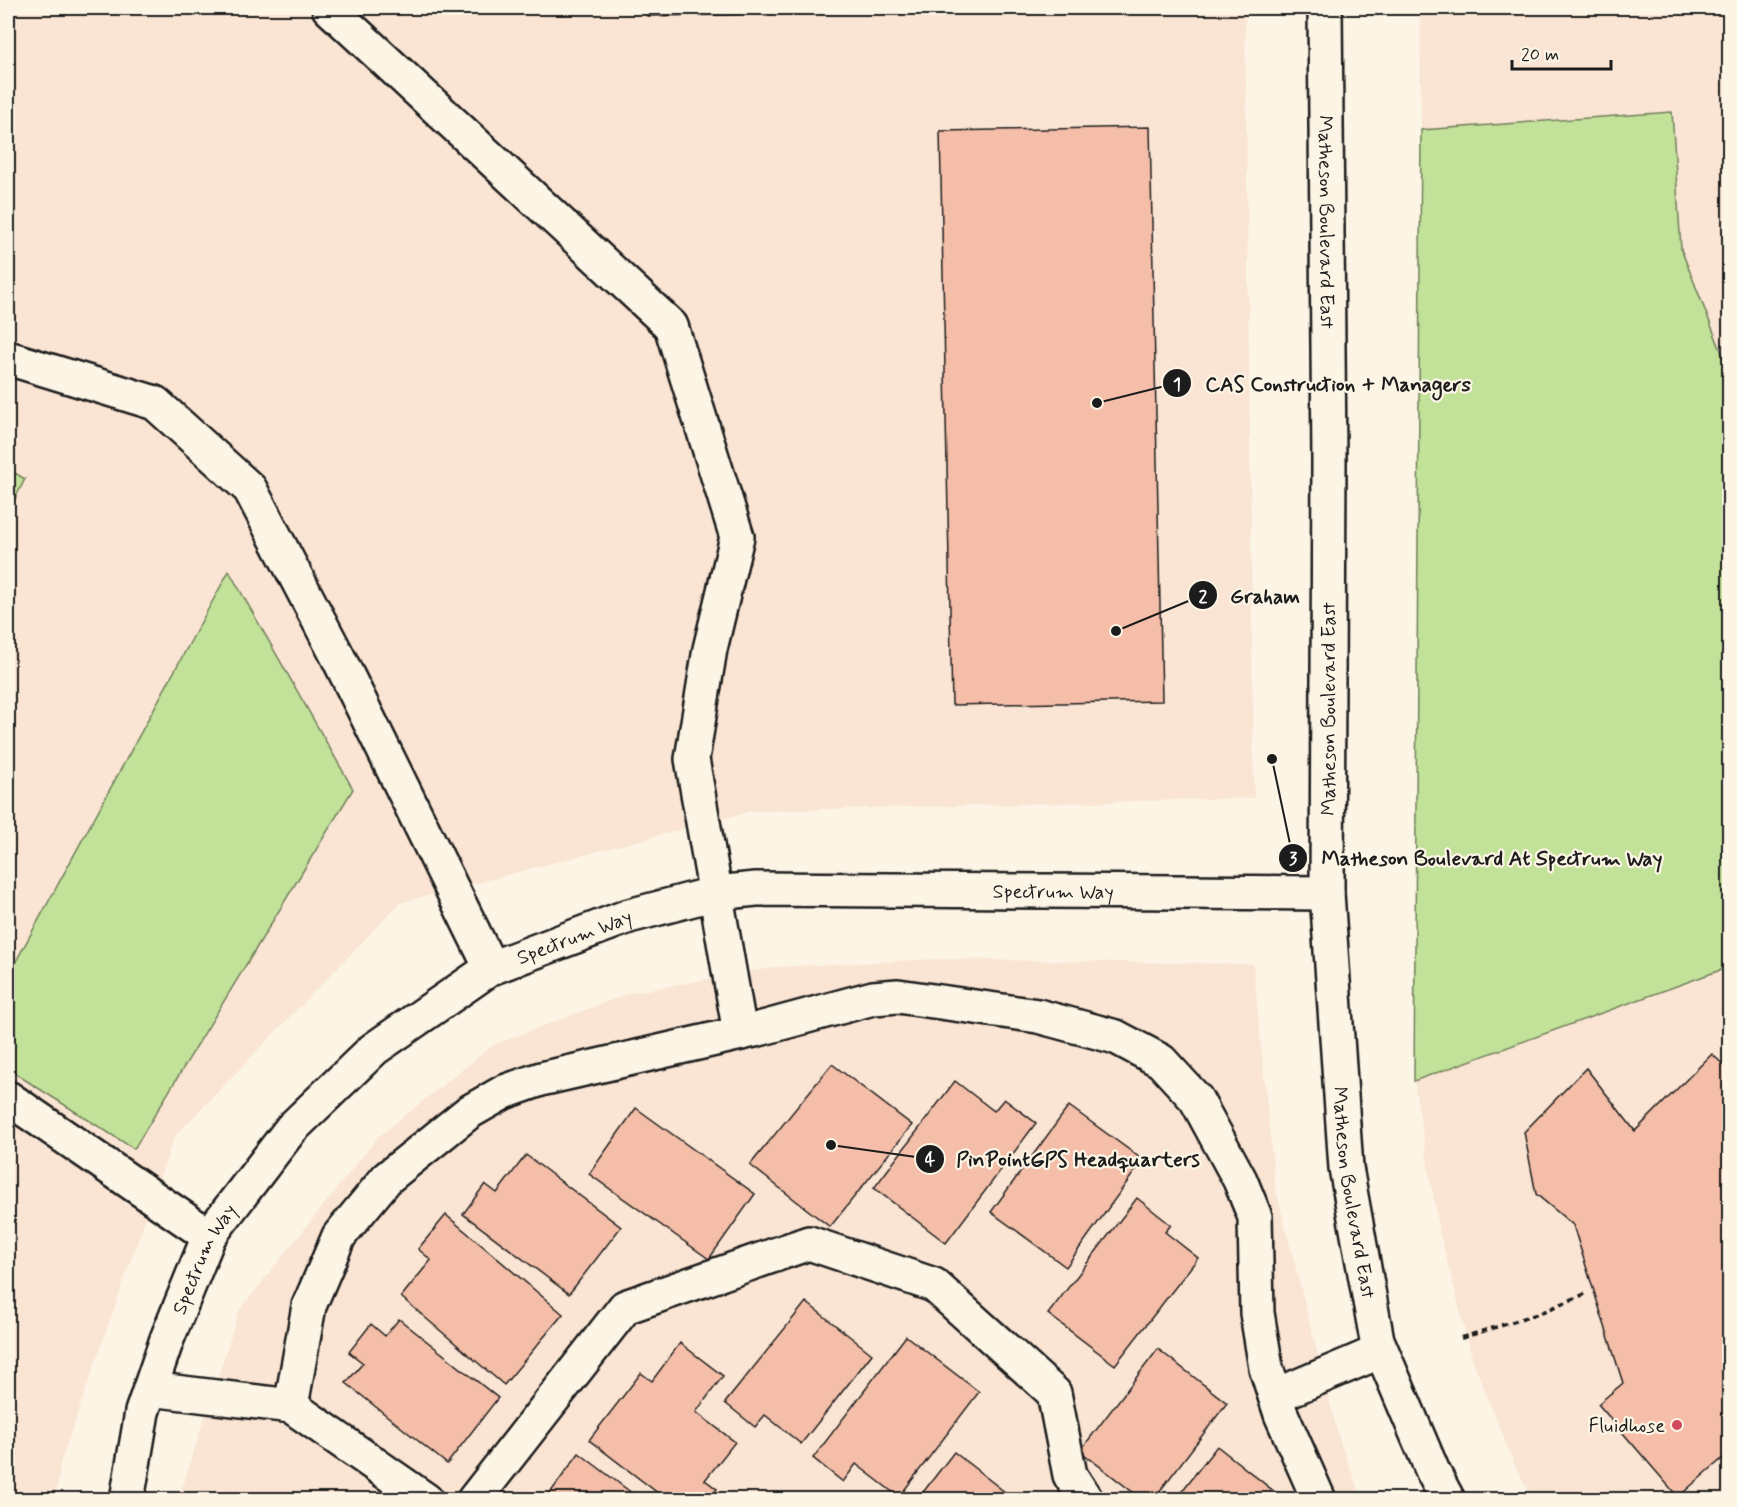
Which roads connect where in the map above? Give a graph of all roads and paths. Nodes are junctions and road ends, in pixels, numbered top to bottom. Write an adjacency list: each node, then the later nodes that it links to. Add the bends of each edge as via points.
1 (328, 8): 4 (street, via 671,326 737,537 710,649 692,759)
2 (1325, 8): 5 (street, Matheson Boulevard East)
3 (8, 358): 6 (street, via 155,403 250,489 338,657)
4 (716, 893): 5 (street, Spectrum Way, via 768,889); 6 (street, Spectrum Way, via 629,916); 7 (street)
5 (1327, 893): 12 (street, Matheson Boulevard East, via 1346,1168)
6 (491, 968): 9 (street, Spectrum Way, via 374,1048 291,1129)
7 (740, 1033): 14 (street, via 873,998 898,996 1038,1016 1116,1037 1161,1061 1196,1099 1240,1180 1255,1217 1257,1312); 15 (street, via 541,1079 504,1092 469,1112 387,1178 339,1236 309,1306)
8 (8, 1098): 9 (street)
9 (209, 1236): 13 (street, Spectrum Way)
10 (1585, 1294): 11 (path, via 1541,1313)
11 (1461, 1338)
12 (1381, 1351): 14 (street); 21 (street, Matheson Boulevard East)
13 (150, 1389): 15 (street); 16 (street, Spectrum Way, via 142,1412)
14 (1275, 1396): 20 (street)
15 (291, 1406): 17 (street)
16 (127, 1500)
17 (426, 1500)
18 (474, 1500): 19 (street, via 625,1307 809,1243 934,1285 1054,1393 1070,1475)
19 (1086, 1500)
20 (1319, 1500)
21 (1448, 1500)

